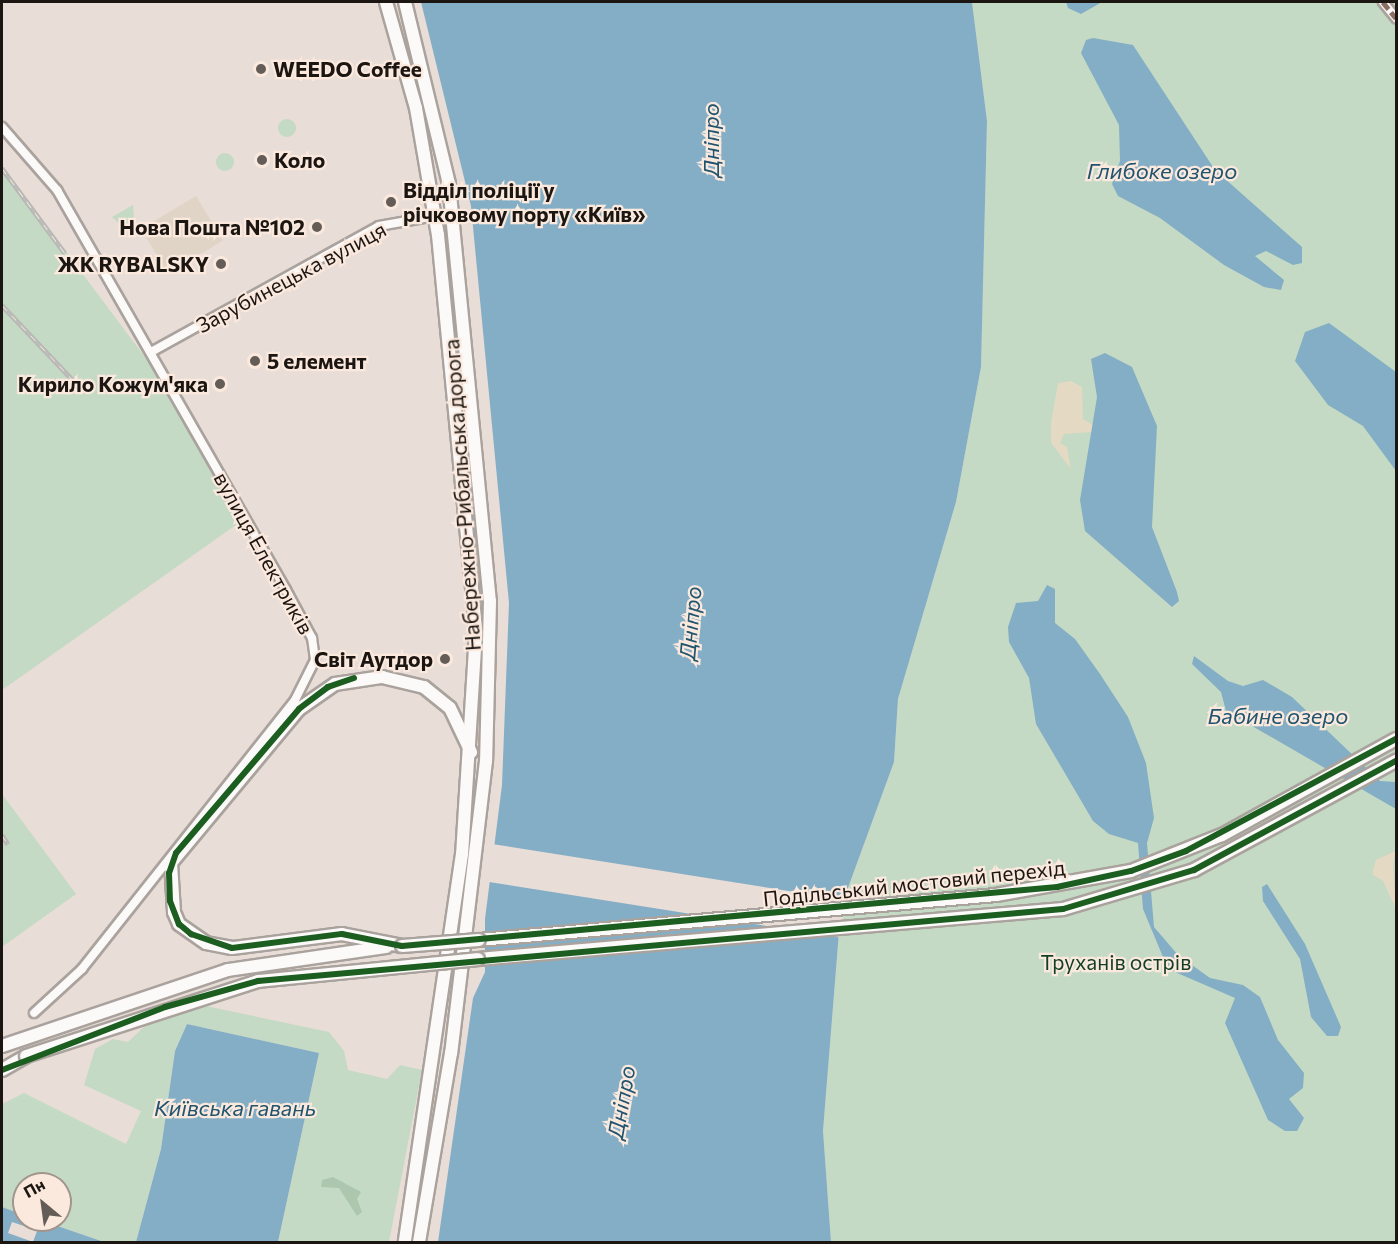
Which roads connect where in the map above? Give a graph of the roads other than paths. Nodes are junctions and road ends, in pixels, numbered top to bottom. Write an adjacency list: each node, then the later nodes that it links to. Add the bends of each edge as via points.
1 (386, 2): 6 (main road, Набережно-Рибальська дорога, via 416,108)
2 (405, 2): 16 (main road, Набережно-Рибальська дорога, via 450,195 490,601 486,761 451,1053)
3 (1383, 2): 4 (street)
4 (1396, 18)
5 (2, 127): 7 (street, вулиця Електриків, via 57,190)
6 (435, 216): 7 (street, Зарубинецька вулиця, via 379,226); 9 (main road, Набережно-Рибальська дорога, via 474,586)
7 (151, 352): 12 (street, вулиця Електриків, via 312,638 314,671 72,982)
8 (1396, 739): 11 (main road, Подільський мостовий перехід, bridge, via 1186,851 1057,887)
9 (472, 754): 11 (main road, via 450,708 436,694 400,680 354,678 328,687 299,709 176,853 169,873 170,901 179,924 206,943 232,948 342,934); 15 (main road, Набережно-Рибальська дорога)
10 (1396, 761): 14 (main road, Подільський мостовий перехід, bridge, via 1194,870 1063,909 287,976 206,994)
11 (402, 946): 13 (main road, Подільський мостовий перехід, via 306,955 228,970)
12 (34, 1013)
13 (2, 1046)
14 (2, 1067)
15 (405, 1242)
16 (419, 1242)

